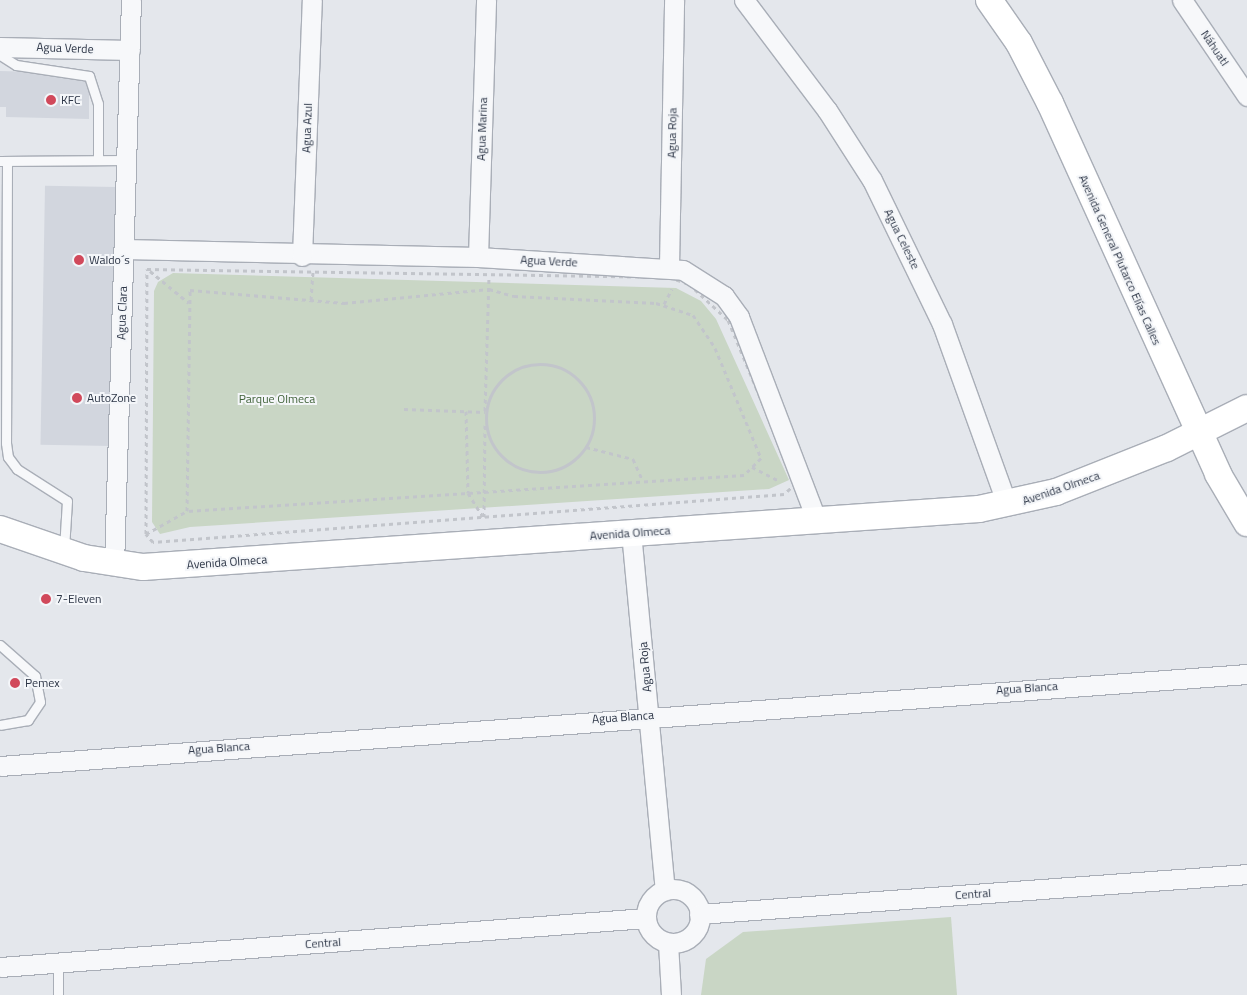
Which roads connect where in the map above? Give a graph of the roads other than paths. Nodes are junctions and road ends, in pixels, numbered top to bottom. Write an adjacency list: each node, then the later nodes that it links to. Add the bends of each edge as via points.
1 (131, 0): 9 (street, Agua Clara)
2 (312, 0): 17 (street, Agua Azul)
3 (486, 0): 16 (street, Agua Marina)
4 (674, 0): 18 (street, Agua Roja)
5 (744, 0): 22 (street, Agua Celeste, via 827,110 872,180 942,324)
6 (989, 0): 21 (street, Avenida General Plutarco Elías Calles, via 1019,43 1050,104)
7 (1182, 0): 11 (street, Náhuatl)
8 (0, 47): 9 (street, Agua Verde)
9 (130, 50): 13 (street, Agua Clara)
10 (0, 55): 12 (lane, via 16,65 89,76 98,104)
11 (1247, 96)
12 (98, 160): 13 (lane); 14 (lane)
13 (126, 160): 15 (street, Agua Clara)
14 (4, 161): 19 (lane)
15 (124, 249): 17 (street, Agua Verde); 28 (street, Agua Clara)
16 (478, 257): 17 (street, Agua Verde); 18 (street, Agua Verde)
17 (307, 264)
18 (673, 273): 23 (street, Agua Verde, via 705,281 739,317)
19 (3, 332): 27 (lane, via 8,457 18,469 67,501)
20 (1247, 408): 21 (street, Avenida Olmeca)
21 (1199, 434): 22 (street, Avenida Olmeca, via 1056,492); 24 (street, Avenida General Plutarco Elías Calles)
22 (1007, 505): 23 (street, Avenida Olmeca)
23 (816, 518): 26 (street, Avenida Olmeca)
24 (1247, 523)
25 (0, 529): 27 (street, Avenida Olmeca)
26 (631, 532): 28 (street, Avenida Olmeca, via 178,566); 31 (street, Agua Roja)
27 (63, 551): 28 (street, Avenida Olmeca)
28 (114, 565)
29 (0, 646): 32 (lane, via 35,676 40,702 28,720)
30 (1247, 674): 31 (street, Agua Blanca)
31 (650, 715): 33 (street, Agua Blanca); 35 (street, Agua Roja)
32 (0, 725)
33 (0, 766)
34 (1247, 874): 36 (street, Central)
35 (665, 890): 36 (street, via 685,892 695,901); 37 (street, via 648,904)
36 (699, 914): 38 (street, via 694,933)
37 (646, 918): 38 (street, via 652,934); 39 (street, Central)
38 (668, 943): 42 (street)
39 (58, 962): 40 (street, Central); 41 (lane)
40 (0, 967)
41 (58, 995)
42 (671, 995)

